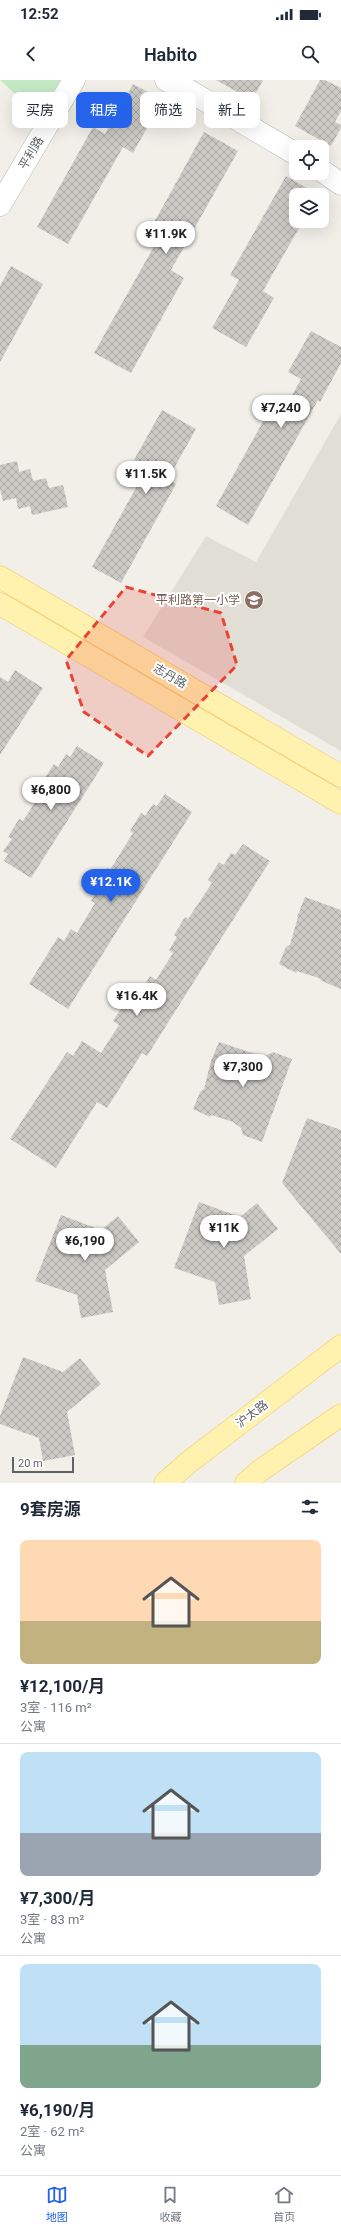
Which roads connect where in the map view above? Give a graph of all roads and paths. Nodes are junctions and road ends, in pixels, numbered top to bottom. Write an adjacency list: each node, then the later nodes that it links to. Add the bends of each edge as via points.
1 (74, 80): 6 (street, 平利路)
2 (166, 80): 3 (street, via 186,89)
3 (289, 150)
4 (329, 176): 5 (street)
5 (341, 184)
6 (0, 205)
7 (0, 577): 9 (main road, 志丹路)
8 (0, 604): 10 (main road, 志丹路)
9 (341, 776)
10 (341, 803)
11 (341, 1346): 13 (main road, 沪太路)
12 (341, 1415): 14 (main road)
13 (165, 1483)
14 (246, 1483)

